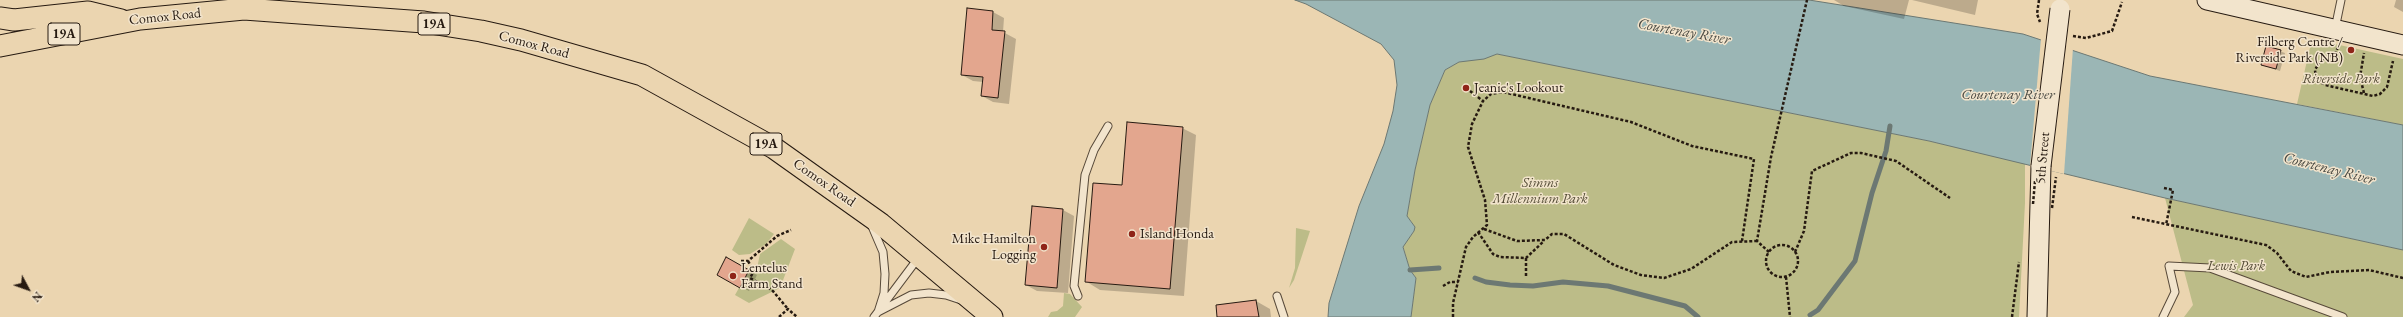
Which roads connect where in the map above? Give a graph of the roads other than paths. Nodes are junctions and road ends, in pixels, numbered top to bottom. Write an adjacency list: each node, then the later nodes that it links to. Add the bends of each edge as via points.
1 (2208, 0): 7 (main road, via 2258,9)
2 (2341, 0): 7 (lane)
3 (244, 5): 6 (main road, Comox Road / 19A); 11 (main road, Comox Road / 19A, via 424,22 481,31 642,75 774,148)
4 (2060, 5): 18 (main road, 5th Street, bridge, via 2041,166)
5 (0, 18): 6 (main road, via 14,20 88,12)
6 (128, 21): 9 (main road, Comox Road / 19A)
7 (2339, 30): 8 (main road)
8 (2400, 44)
9 (0, 46)
10 (1108, 126): 13 (lane, via 1094,150 1086,175 1074,286)
11 (865, 212): 12 (main road, Comox Road / 19A); 15 (lane, via 883,252 884,293)
12 (920, 256): 15 (lane); 16 (main road, Comox Road / 19A)
13 (1078, 296)
14 (1277, 296): 17 (lane)
15 (876, 314): 16 (lane, via 911,295 929,293 964,301)
16 (992, 317)
17 (1284, 317)
18 (2036, 317)
19 (2163, 317): 20 (lane, via 2175,292 2169,266 2210,268)
20 (2343, 317)

